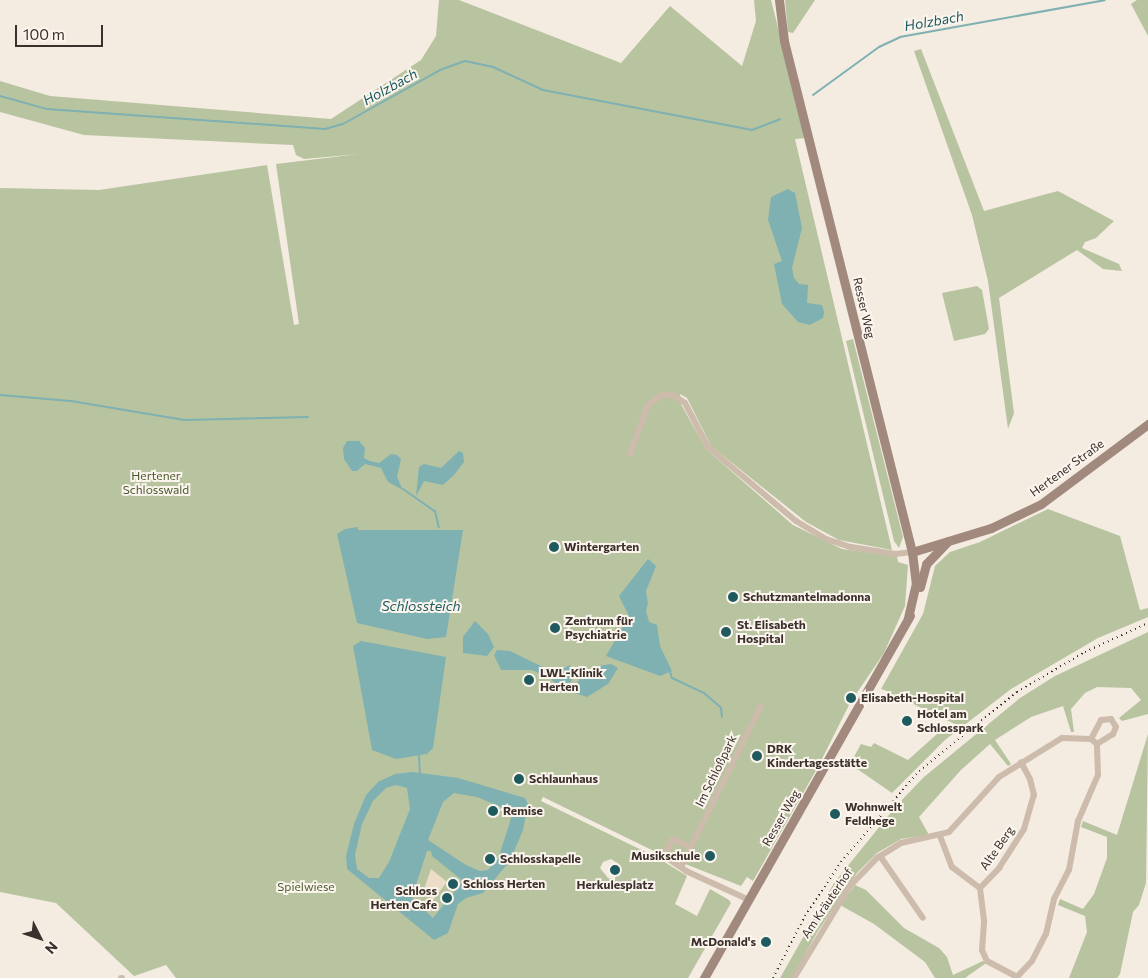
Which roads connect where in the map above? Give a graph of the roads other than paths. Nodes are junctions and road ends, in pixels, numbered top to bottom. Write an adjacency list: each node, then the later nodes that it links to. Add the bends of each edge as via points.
1 (779, 2): 5 (main road, Resser Weg, via 784,41)
2 (1148, 424): 4 (main road, Hertener Straße, via 1041,504 991,528)
3 (630, 454): 5 (street, via 648,405 662,395 674,395 685,403 708,446 796,522 852,547 895,554)
4 (948, 541): 5 (main road, Hertener Straße); 6 (main road, Resser Weg, via 926,564 916,606)
5 (912, 552): 6 (main road, Resser Weg, via 916,583)
6 (908, 619): 16 (main road, Resser Weg)
7 (760, 706): 12 (street, Im Schloßpark)
8 (1091, 739): 9 (street); 9 (street, via 1101,720 1111,719 1116,727 1113,734); 10 (street, Am Kräuterhof, via 1062,738)
9 (1097, 744): 18 (street, via 1098,775 1078,822 1069,870 1054,899 1039,951)
10 (1020, 762): 11 (street, Am Kräuterhof, via 998,777 949,832); 15 (street, Alte Berg, via 1034,794 1024,829 999,868)
11 (940, 836): 13 (street, Am Kräuterhof, via 901,843); 15 (street, via 952,867)
12 (691, 846): 14 (street, Im Schloßpark); 14 (street, via 673,839 666,850 665,858)
13 (880, 856): 17 (street); 20 (street, Am Kräuterhof, via 850,886)
14 (680, 867): 16 (street)
15 (980, 888): 18 (street, via 984,922 982,950 987,961)
16 (749, 900): 19 (main road, Resser Weg)
17 (923, 918)
18 (1016, 977)
19 (704, 978)
20 (794, 978)

